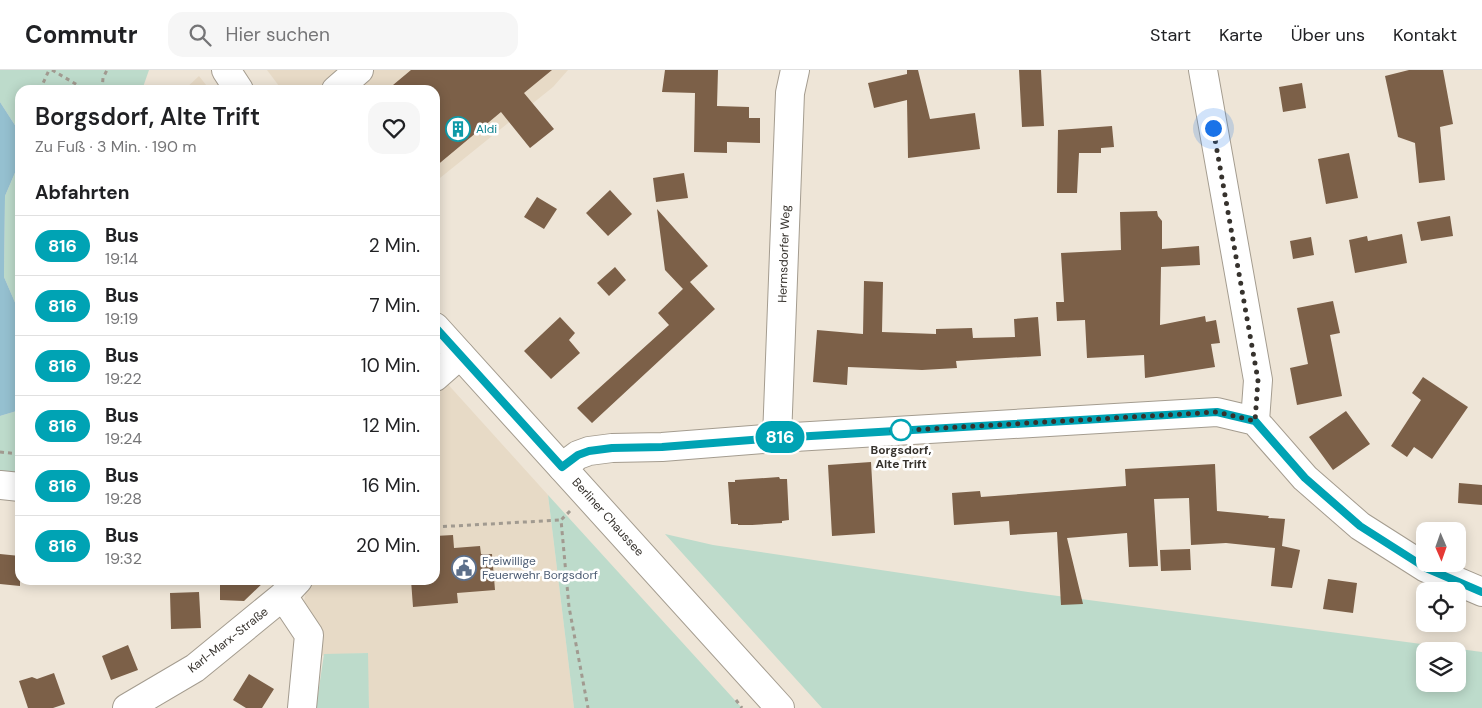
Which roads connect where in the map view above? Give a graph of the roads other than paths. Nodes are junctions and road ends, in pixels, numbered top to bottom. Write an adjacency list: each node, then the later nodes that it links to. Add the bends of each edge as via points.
1 (226, 70): 5 (street)
2 (359, 70): 6 (street)
3 (795, 70): 11 (street, Hermsdorfer Weg, via 790,93)
4 (1203, 70): 10 (street, via 1258,380)
5 (236, 85)
6 (342, 85)
7 (440, 333): 8 (street, Berliner Chaussee)
8 (460, 355): 9 (street); 12 (street, Berliner Chaussee)
9 (440, 373)
10 (1255, 421): 11 (street, via 1217,412); 16 (street, via 1305,478 1360,526 1426,568)
11 (777, 438): 12 (street, via 604,449 578,455)
12 (562, 467): 19 (street, Berliner Chaussee)
13 (0, 485): 14 (street)
14 (15, 486)
15 (291, 588): 17 (street, Karl-Marx-Straße, via 195,668); 18 (street, via 309,635)
16 (1482, 592)
17 (127, 708)
18 (302, 708)
19 (780, 708)

